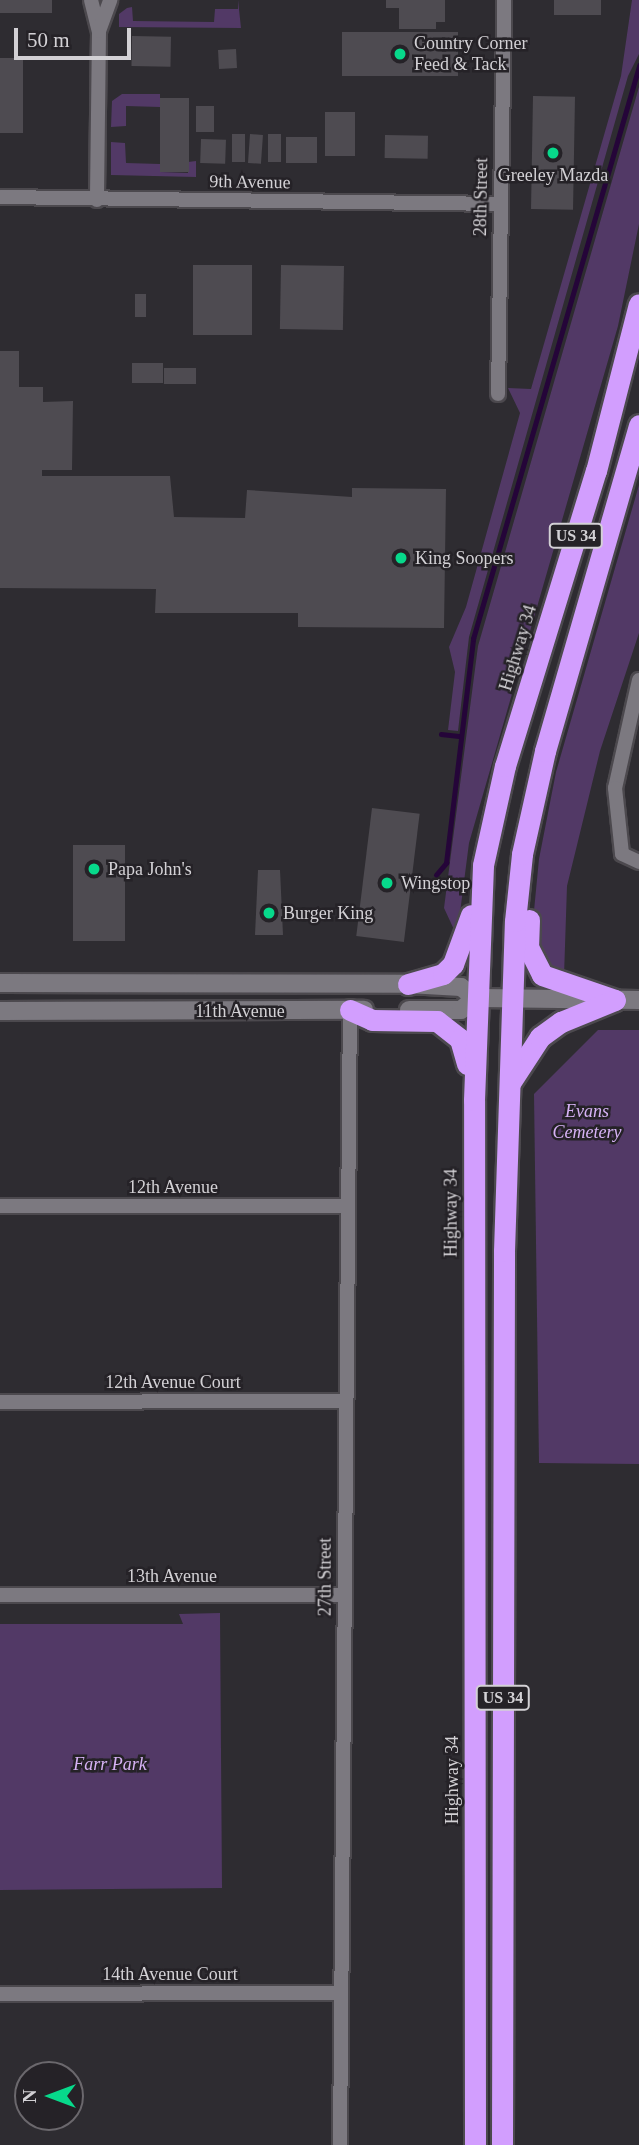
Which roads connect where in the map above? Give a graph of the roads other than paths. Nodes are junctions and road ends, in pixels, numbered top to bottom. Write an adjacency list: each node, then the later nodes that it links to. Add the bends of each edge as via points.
1 (91, 0): 4 (street)
2 (110, 0): 4 (street)
3 (504, 0): 7 (street, 28th Street)
4 (99, 32): 6 (street)
5 (0, 197): 6 (street, 9th Avenue)
6 (97, 200): 7 (street, 9th Avenue)
7 (500, 204): 9 (street, 28th Street)
8 (639, 304): 14 (highway, Highway 34 / US 34, via 597,471 505,766)
9 (498, 394)
10 (639, 425): 12 (highway, US 34)
11 (639, 680): 13 (street, via 615,788 622,854)
12 (535, 796): 18 (highway, US 34, via 522,854); 19 (highway, via 528,947 533,962 552,981)
13 (639, 862)
14 (483, 865): 16 (highway, via 453,964 435,978); 17 (highway, Highway 34 / US 34)
15 (0, 984): 16 (main road, 11th Avenue)
16 (408, 984): 17 (main road, 11th Avenue, via 461,987)
17 (475, 999): 18 (main road, 11th Avenue); 21 (main road, 11th Avenue, via 461,1010); 24 (highway, Highway 34 / US 34)
18 (511, 999): 19 (main road, 11th Avenue); 23 (highway, US 34)
19 (615, 1000): 20 (main road, 11th Avenue); 23 (highway, via 561,1022 540,1037)
20 (639, 1000)
21 (350, 1010): 22 (main road, 11th Avenue); 24 (highway, via 372,1020 437,1021 452,1031 465,1052); 26 (street, 27th Street)
22 (0, 1011)
23 (509, 1084): 35 (highway, US 34)
24 (474, 1100): 34 (highway, Highway 34 / US 34)
25 (0, 1206): 26 (street, 12th Avenue)
26 (346, 1206): 27 (street, 27th Street)
27 (345, 1401): 28 (street, 12th Avenue Court); 30 (street, 27th Street)
28 (0, 1402)
29 (0, 1595): 30 (street, 13th Avenue)
30 (344, 1595): 31 (street, 27th Street)
31 (341, 1993): 32 (street, 14th Avenue Court); 33 (street, 27th Street)
32 (0, 1994)
33 (340, 2145)
34 (475, 2145)
35 (502, 2145)

